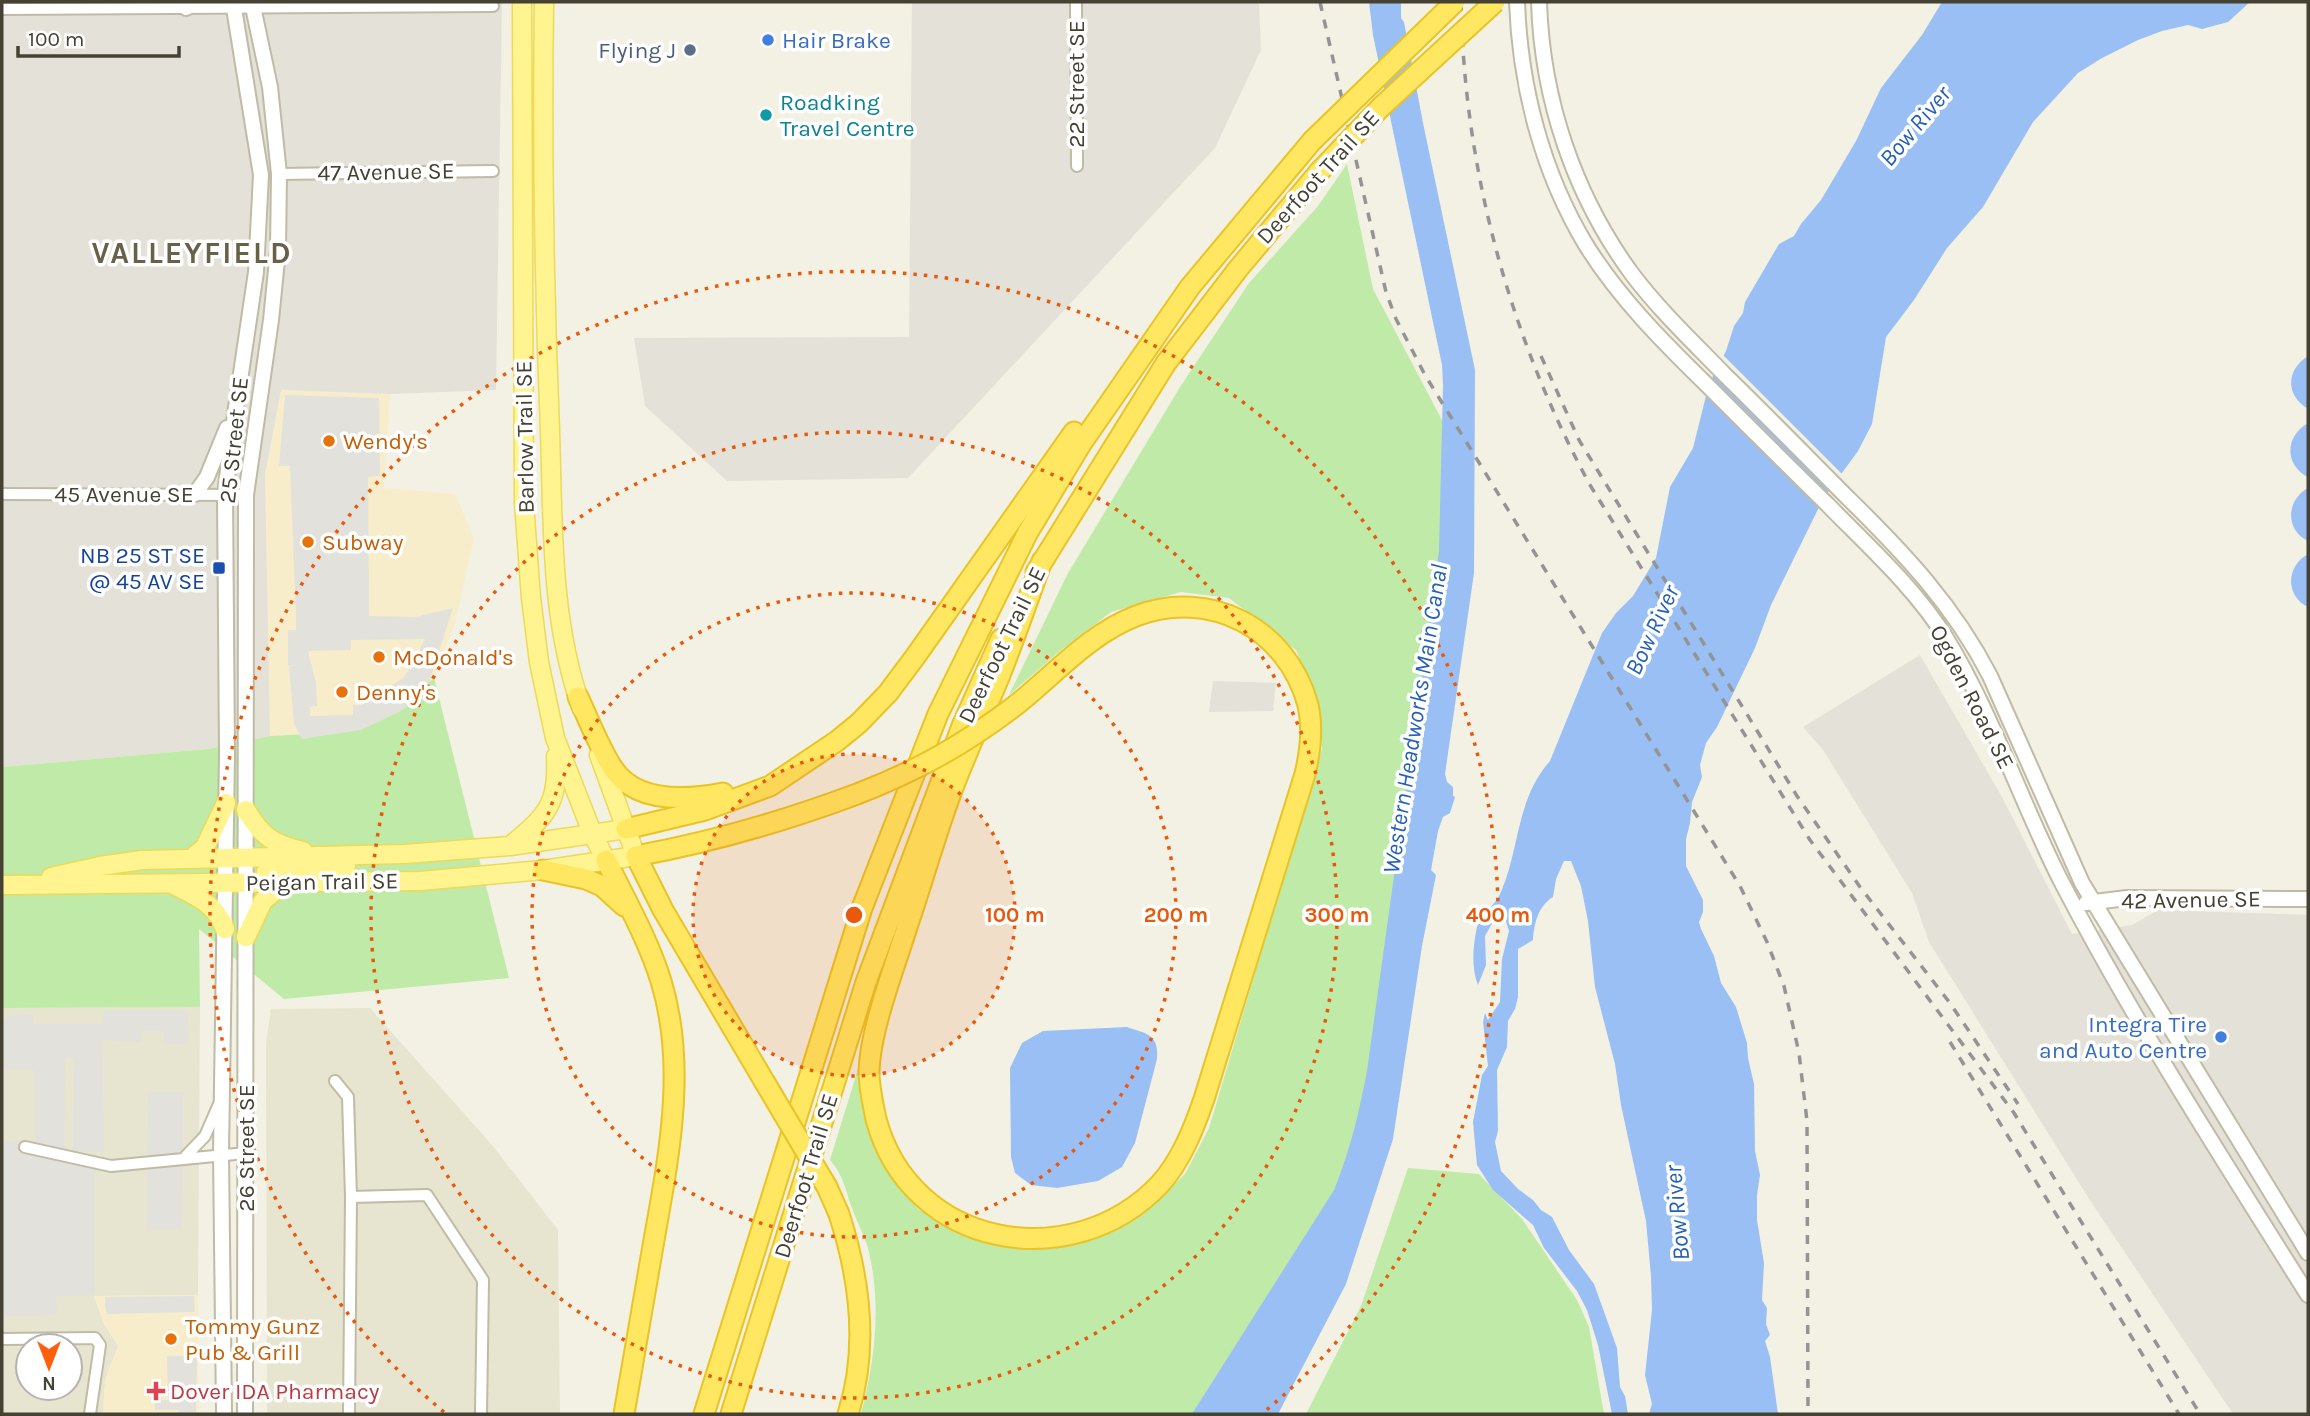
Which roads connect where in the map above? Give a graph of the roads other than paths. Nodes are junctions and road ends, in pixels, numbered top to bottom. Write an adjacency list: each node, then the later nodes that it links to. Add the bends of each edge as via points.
1 (522, 2): 26 (main road, Barlow Trail SE, via 524,503 532,611)
2 (544, 2): 25 (main road, Barlow Trail SE, via 546,322 554,557 562,628)
3 (1076, 2): 13 (street, 22 Street SE)
4 (1455, 2): 18 (highway, Deerfoot Trail SE, bridge, via 1312,141 1190,287)
5 (1495, 2): 24 (highway, Deerfoot Trail SE, bridge, via 1381,106 1238,269 1166,363)
6 (1517, 2): 46 (street, Ogden Road SE, via 1532,112 1549,169 1588,247 1634,310 1888,565 1937,626 1981,706)
7 (1539, 2): 45 (street, Ogden Road SE, via 1552,106 1571,163 1604,231 1632,273 1686,337 1905,554 1947,605 1978,651)
8 (252, 4): 10 (street); 11 (street); 15 (street, 25 Street SE, via 270,87)
9 (192, 5): 10 (street); 12 (street)
10 (234, 5): 16 (street, 25 Street SE, via 261,175)
11 (493, 6)
12 (2, 9)
13 (1077, 166)
14 (493, 171): 15 (street, 47 Avenue SE)
15 (279, 174): 17 (street, 25 Street SE)
16 (254, 286): 17 (street); 19 (street, 25 Street SE)
17 (274, 288): 23 (street, 25 Street SE)
18 (1123, 381): 27 (highway, via 1080,423 888,693 837,741); 66 (highway, Deerfoot Trail SE, via 1028,532 937,714 862,908)
19 (234, 414): 21 (street, via 207,477); 22 (street, 25 Street SE)
20 (2, 494): 21 (street, 45 Avenue SE)
21 (194, 494): 22 (street, 45 Avenue SE)
22 (225, 494): 23 (street, 45 Avenue SE); 28 (street, 25 Street SE)
23 (246, 495): 29 (street, 25 Street SE)
24 (1042, 561): 35 (highway, bridge, via 1001,673 951,794 888,985 869,1071 873,1105 882,1141 907,1181 960,1223 978,1230 1052,1239 1097,1227 1138,1203 1161,1182 1191,1133 1305,774 1308,707 1296,675 1272,642 1226,612 1203,607 1177,606 1132,617 1106,631 1016,705 959,746 904,776 794,817); 67 (highway, Deerfoot Trail SE, via 962,726 866,982)
25 (578, 697): 27 (highway, via 613,769 632,786 651,794 699,798); 30 (main road, Barlow Trail SE)
26 (555, 738): 31 (main road, Barlow Trail SE); 32 (main road, via 557,780 549,808)
27 (791, 770): 30 (highway, via 770,786 742,797)
28 (226, 803): 36 (main road, via 205,847); 38 (street, 25 Street SE)
29 (246, 810): 34 (main road, via 264,836 287,847); 38 (street, 25 Street SE)
30 (626, 829): 31 (main road, Peigan Trail SE); 35 (main road, Barlow Trail SE)
31 (593, 835): 32 (main road, Peigan Trail SE); 37 (main road, Barlow Trail SE)
32 (510, 846): 33 (main road, Peigan Trail SE)
33 (404, 854): 34 (main road, Peigan Trail SE); 38 (main road, via 385,862)
34 (324, 855): 38 (main road, Peigan Trail SE)
35 (636, 856): 37 (main road, Peigan Trail SE); 68 (highway, bridge, via 839,1214 859,1297 859,1359)
36 (192, 858): 38 (main road, Peigan Trail SE); 43 (main road, Peigan Trail SE, via 100,866)
37 (606, 860): 39 (main road, Peigan Trail SE); 47 (highway)
38 (240, 868): 41 (main road); 42 (main road, Peigan Trail SE); 49 (street, 26 Street SE)
39 (542, 870): 42 (main road, Peigan Trail SE, via 420,880); 47 (highway, via 602,886)
40 (171, 883): 41 (main road, Peigan Trail SE); 43 (main road, Peigan Trail SE); 48 (main road, via 214,909)
41 (226, 883): 48 (street, 26 Street SE)
42 (284, 883): 49 (main road, via 263,901)
43 (4, 885)
44 (2308, 899): 45 (street, 42 Avenue SE, via 2127,898)
45 (2093, 902): 46 (street, 42 Avenue SE); 57 (street, Ogden Road SE)
46 (2074, 904): 58 (street, Ogden Road SE, via 2189,1106)
47 (632, 914): 65 (highway, via 661,981 675,1086 665,1177)
48 (225, 929): 51 (street, 26 Street SE)
49 (246, 937): 54 (street, 26 Street SE)
50 (335, 1081): 56 (street, via 348,1097)
51 (222, 1099): 53 (street, 26 Street SE); 55 (street, via 205,1136)
52 (25, 1147): 55 (street, via 111,1166)
53 (221, 1153): 54 (street); 55 (street); 61 (street, 26 Street SE)
54 (246, 1153): 62 (street, 26 Street SE)
55 (185, 1157)
56 (351, 1197): 63 (street); 64 (street, via 427,1195 483,1280)
57 (2308, 1253)
58 (2308, 1295)
59 (2, 1339): 60 (street, via 95,1338 100,1345)
60 (90, 1414)
61 (224, 1414)
62 (245, 1414)
63 (349, 1414)
64 (481, 1414)
65 (624, 1414)
66 (704, 1414)
67 (731, 1414)
68 (848, 1414)

